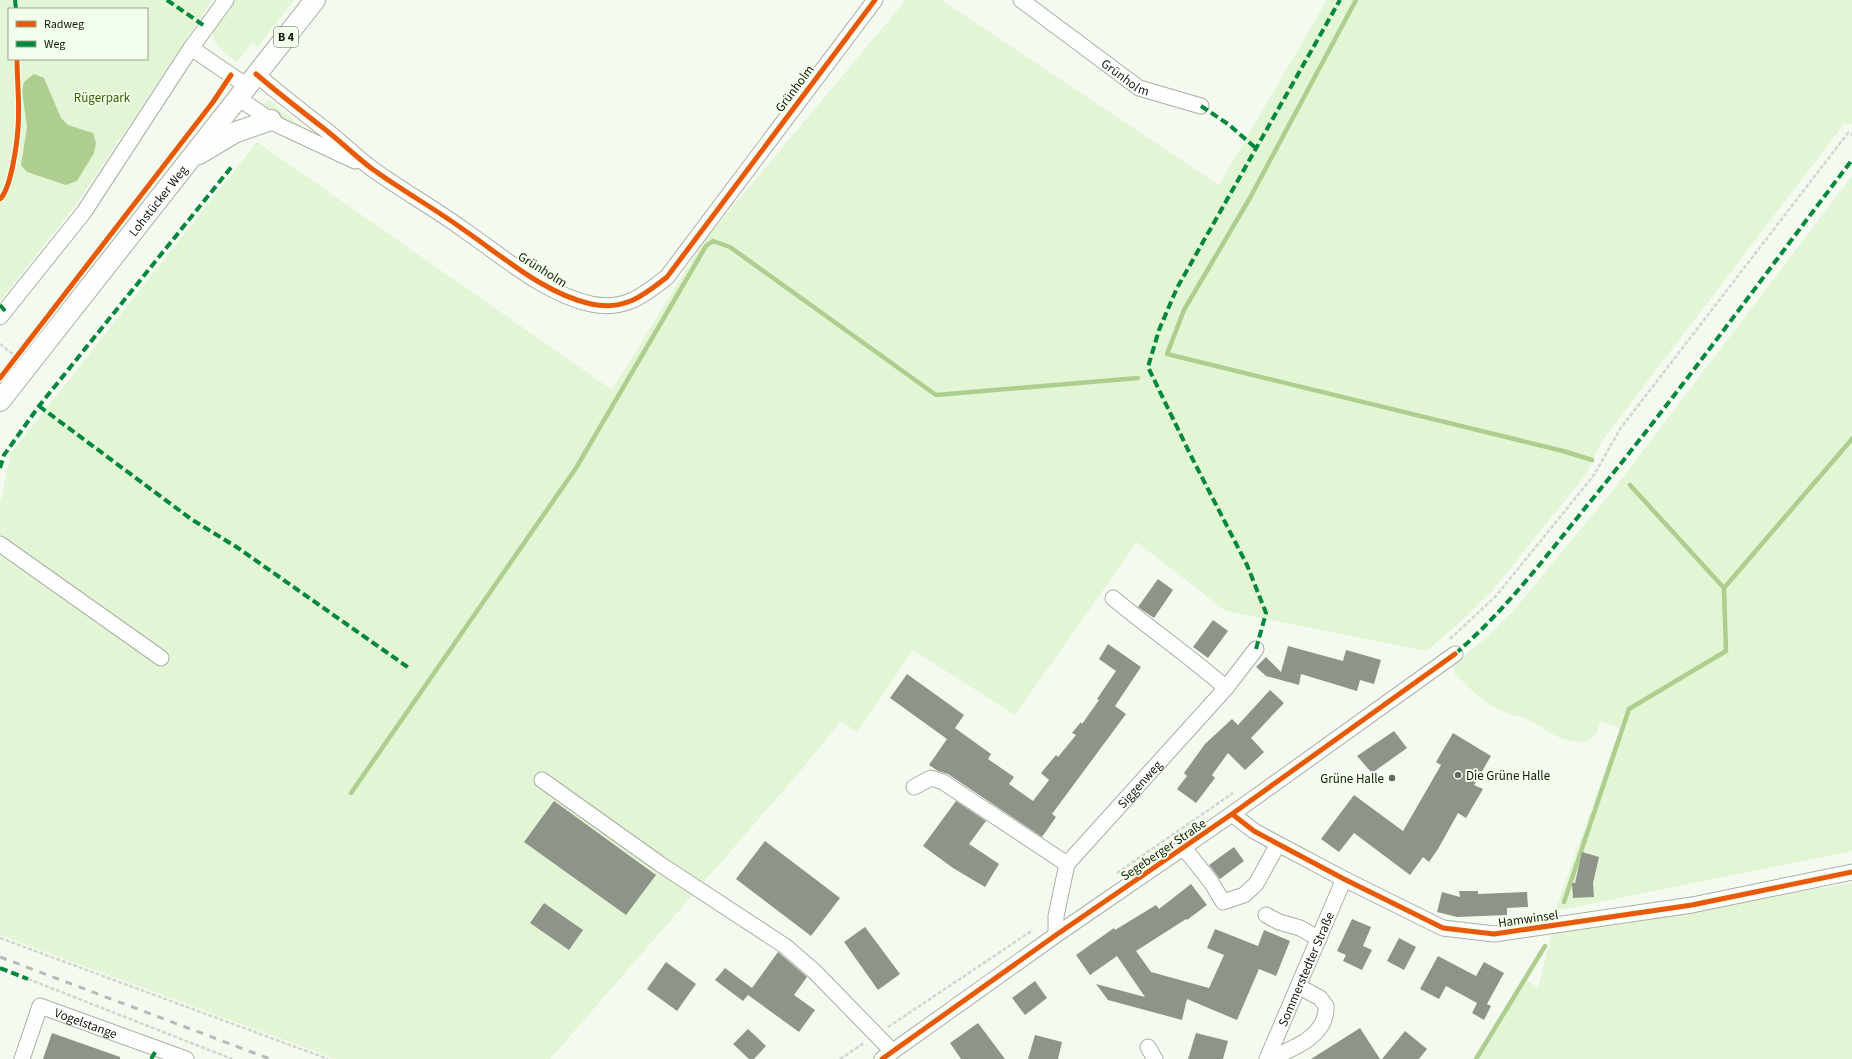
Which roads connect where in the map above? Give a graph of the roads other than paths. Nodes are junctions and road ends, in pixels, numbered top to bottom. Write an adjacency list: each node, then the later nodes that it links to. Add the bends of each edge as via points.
1 (226, 0): 5 (street)
2 (315, 0): 6 (main road, Lohstücker Weg / B 4)
3 (874, 0): 10 (street, Grünholm, via 667,276 644,295 625,304 592,304 569,298 546,286)
4 (1021, 0): 7 (street, Grünholm, via 1138,88)
5 (190, 48): 6 (street); 11 (street, via 84,212)
6 (247, 86): 8 (street, Grünholm); 9 (main road, Lohstücker Weg / B 4); 10 (street, Grünholm, via 280,96)
7 (1201, 106)
8 (270, 120): 9 (main road, via 236,132); 10 (street, Grünholm)
9 (189, 160): 12 (main road, Lohstücker Weg / B 4)
10 (371, 168)
11 (0, 317)
12 (0, 401)
13 (0, 544): 17 (street)
14 (1113, 598): 18 (street, via 1188,655)
15 (1450, 648): 21 (street, Segeberger Straße)
16 (1256, 649): 18 (street, Siggenweg)
17 (161, 658)
18 (1226, 688): 24 (street, Siggenweg)
19 (542, 780): 31 (street, via 660,864 785,946 815,972 876,1035)
20 (914, 788): 24 (street, via 930,778 942,782)
21 (1232, 814): 22 (street, Hamwinsel, via 1254,831); 23 (street, Segeberger Straße)
22 (1278, 844): 23 (street, via 1256,884 1244,895 1223,902); 26 (street, Hamwinsel)
23 (1184, 848): 28 (street, Segeberger Straße)
24 (1067, 864): 28 (street, via 1056,916)
25 (1852, 872): 26 (street, Hamwinsel, via 1692,905 1494,934 1443,928)
26 (1344, 879): 29 (street, Sommerstedter Straße)
27 (1266, 915): 29 (street, via 1300,928)
28 (1056, 935): 31 (street, Segeberger Straße)
29 (1319, 939): 30 (street, Sommerstedter Straße)
30 (1298, 986): 34 (street, Sommerstedter Straße); 34 (street, via 1320,998 1326,1006 1325,1019 1312,1036 1298,1046)
31 (887, 1055)
32 (22, 1059): 33 (street, Vogelstange, via 40,1006)
33 (186, 1059)
34 (1268, 1059)

